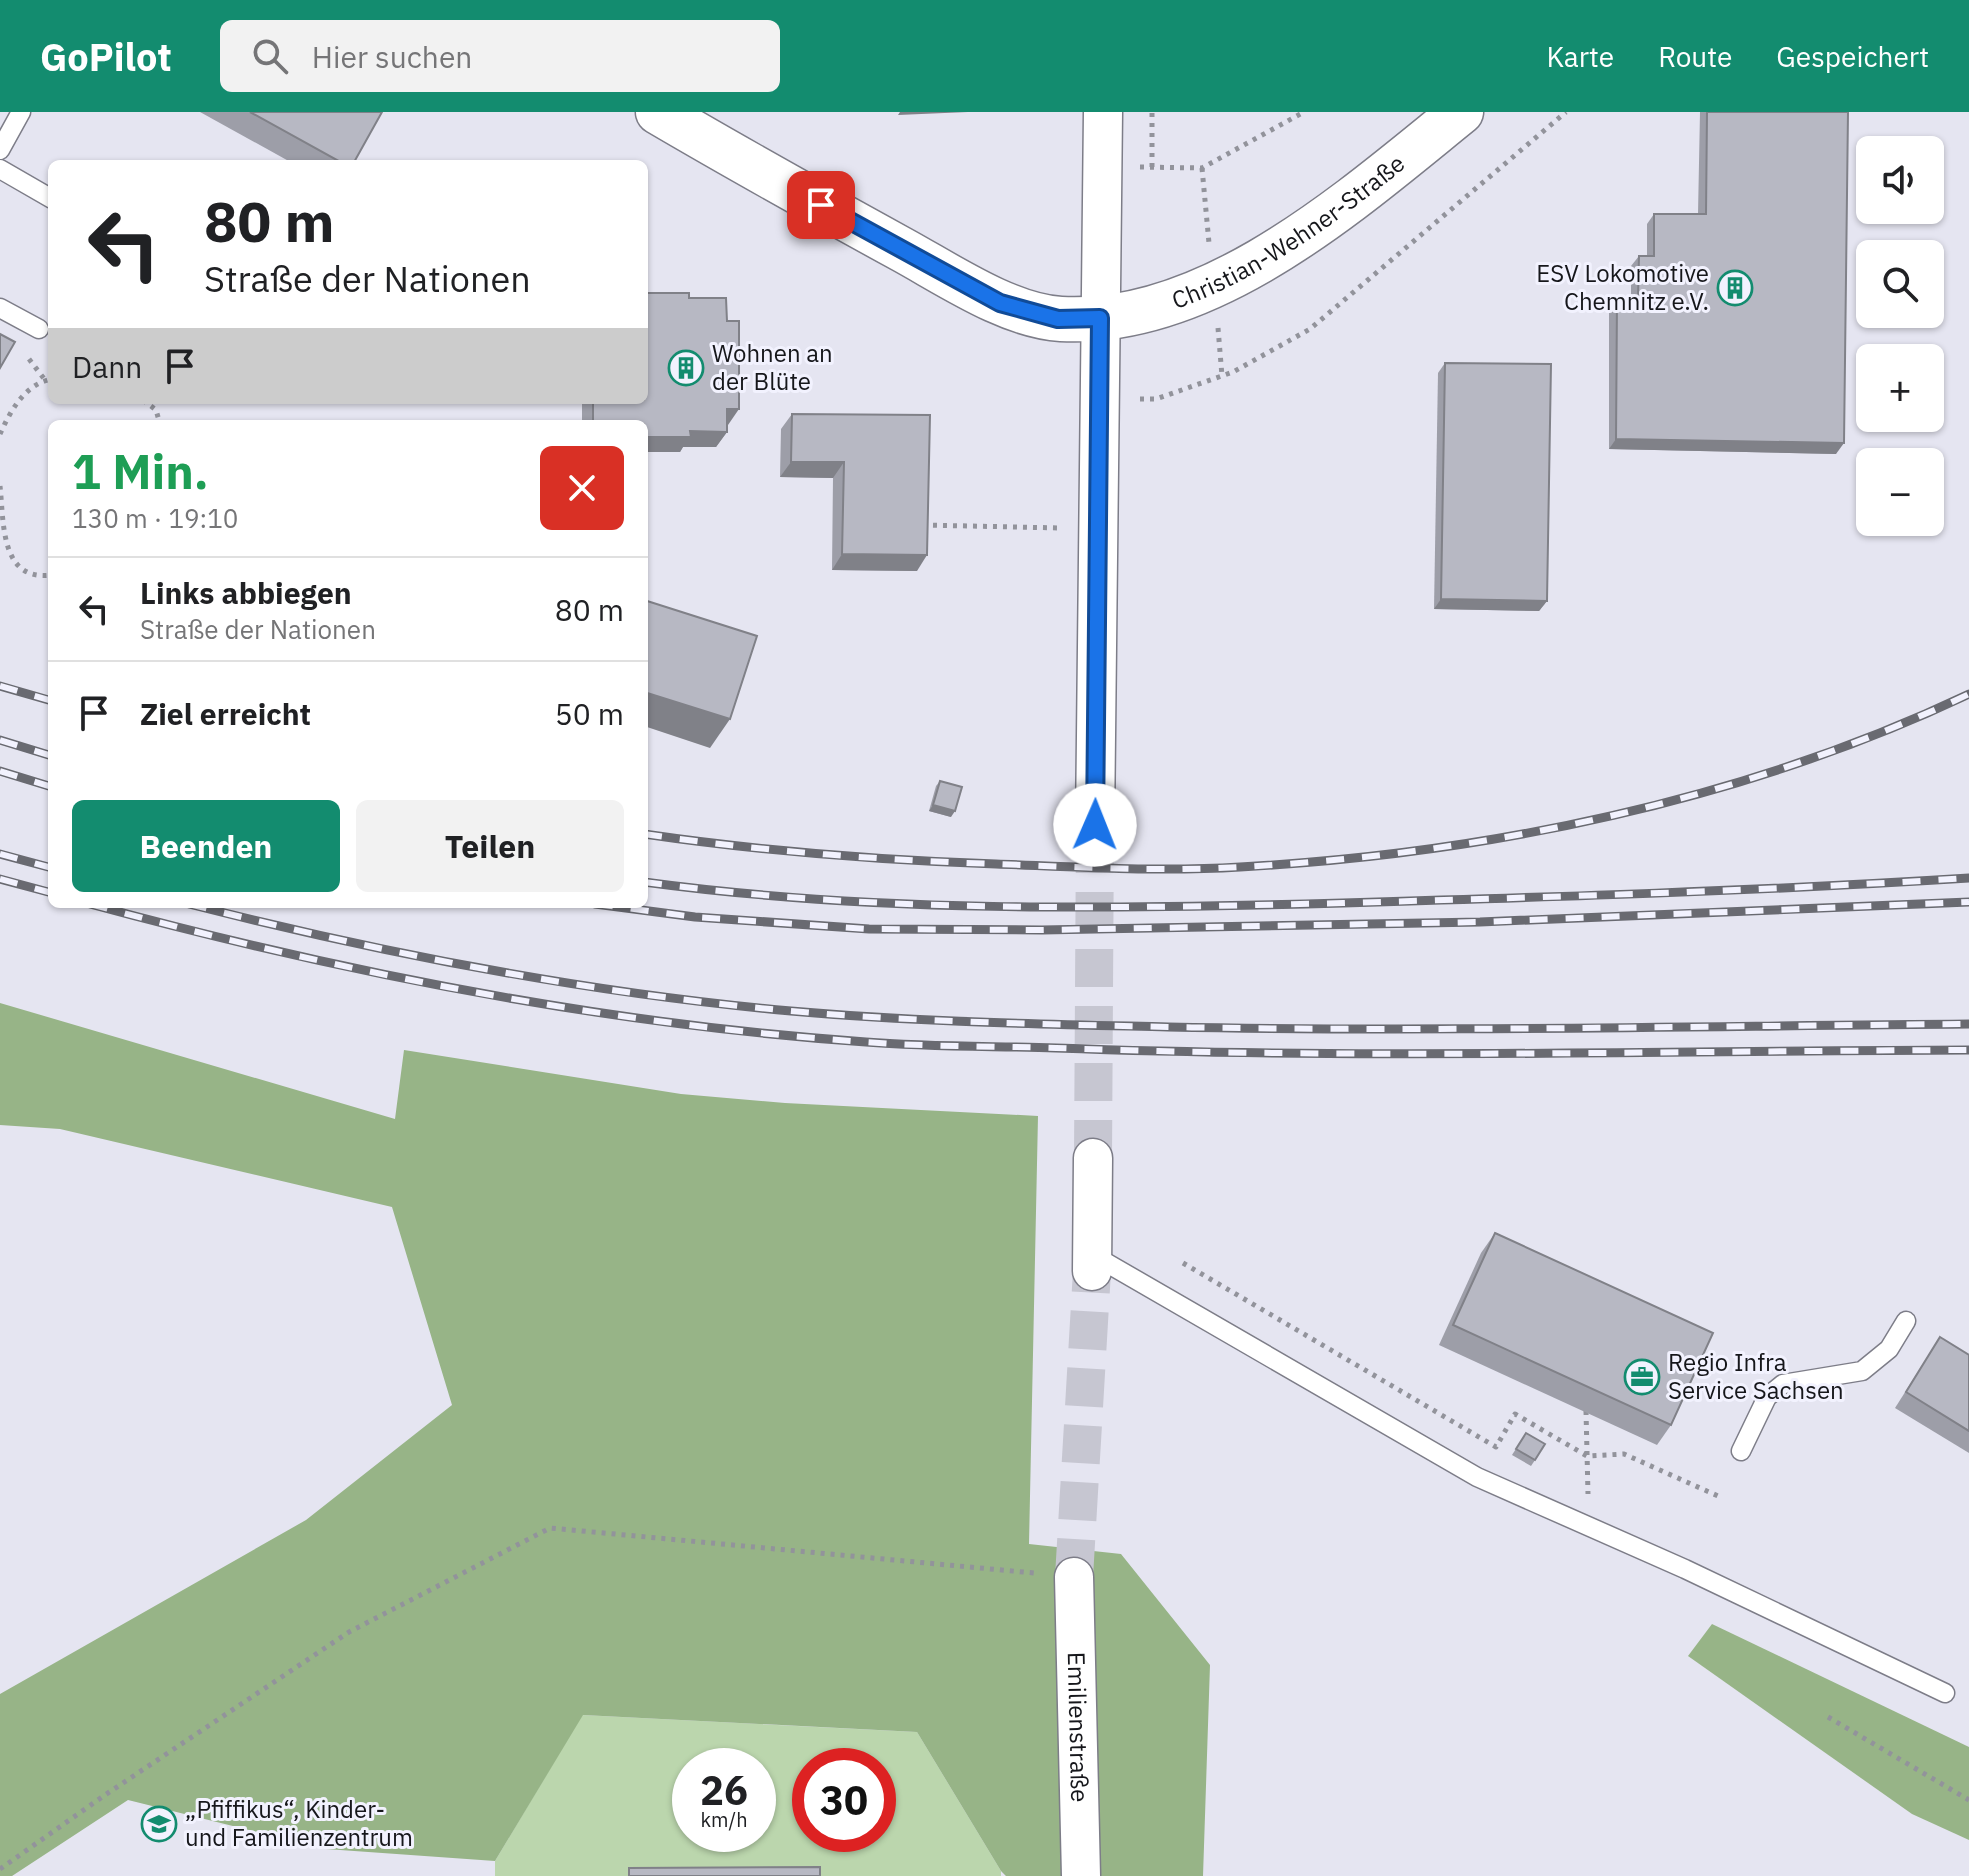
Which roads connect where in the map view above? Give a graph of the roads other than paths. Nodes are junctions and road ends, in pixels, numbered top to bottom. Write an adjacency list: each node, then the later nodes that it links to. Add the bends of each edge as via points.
1 (21, 112): 5 (lane)
2 (658, 112): 9 (main road, Christian-Wehner-Straße, via 1000,303 1058,319)
3 (1103, 112): 9 (street)
4 (1461, 112): 9 (main road, Christian-Wehner-Straße, via 1299,237 1202,293 1153,310)
5 (0, 150)
6 (0, 169): 7 (lane)
7 (48, 197)
8 (0, 308): 10 (lane)
9 (1100, 318): 11 (street)
10 (39, 329)
11 (1095, 825)
12 (1093, 1158): 13 (street)
13 (1093, 1263): 17 (lane, via 1477,1477 1699,1575)
14 (1906, 1321): 15 (lane, via 1889,1349 1862,1371 1783,1384 1767,1397)
15 (1741, 1451)
16 (1074, 1577): 18 (street, Emilienstraße)
17 (1945, 1693)
18 (1081, 1876)

